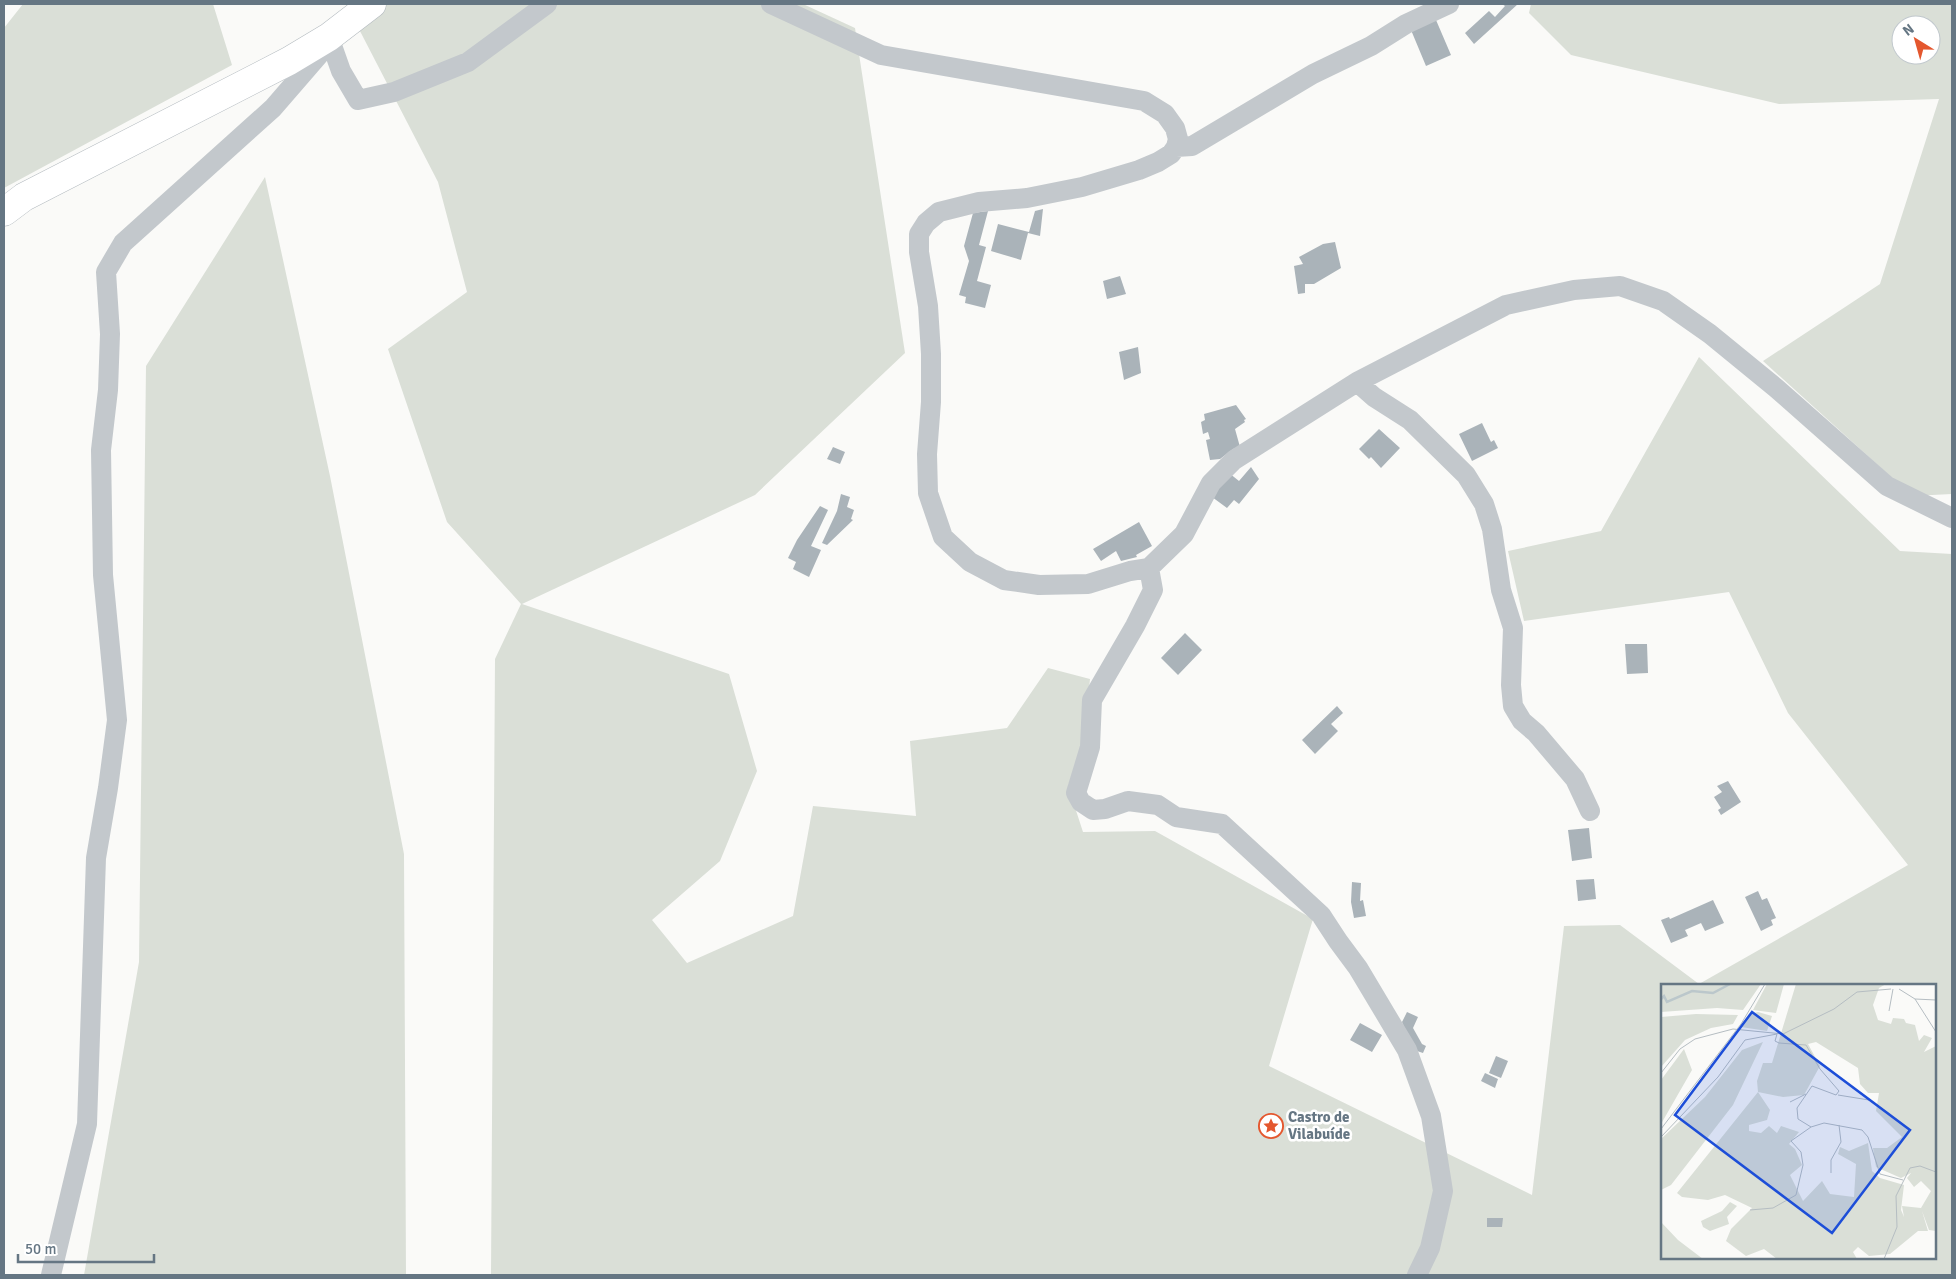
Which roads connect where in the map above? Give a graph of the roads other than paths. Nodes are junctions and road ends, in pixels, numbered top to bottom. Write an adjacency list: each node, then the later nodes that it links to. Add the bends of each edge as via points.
1 (372, 4): 5 (main road)
2 (547, 4): 5 (street, via 468,62 394,92 358,100 341,71)
3 (770, 4): 6 (street, via 881,55 1144,101 1165,114 1175,128)
4 (1448, 4): 6 (street, via 1314,74 1192,146)
5 (329, 37): 7 (main road, via 24,197); 12 (street, via 318,56 273,108 123,243 106,272 110,334 101,450 103,575 117,720 96,858 87,1124)
6 (1176, 147): 10 (street, via 1171,154 1145,168 1092,184 1027,198 978,202 940,212 926,223 919,234 931,354 926,454 928,493 943,537 970,562 1004,580 1039,586 1088,584)
7 (4, 212)
8 (1357, 382): 9 (street, via 1506,305 1574,290 1620,286 1663,301 1761,376 1887,486); 10 (street, via 1234,460 1211,483 1184,534); 11 (street, via 1410,420 1466,476 1484,504 1492,529 1501,590 1513,628 1513,706 1522,721 1575,779)
9 (1952, 518)
10 (1149, 568): 13 (street, via 1153,590 1092,700 1090,747 1076,793 1081,802 1093,810 1128,801 1158,805 1176,818 1222,824 1320,915 1358,968 1407,1050 1431,1116 1443,1191 1430,1248)
11 (1590, 811)
12 (51, 1275)
13 (1418, 1275)

